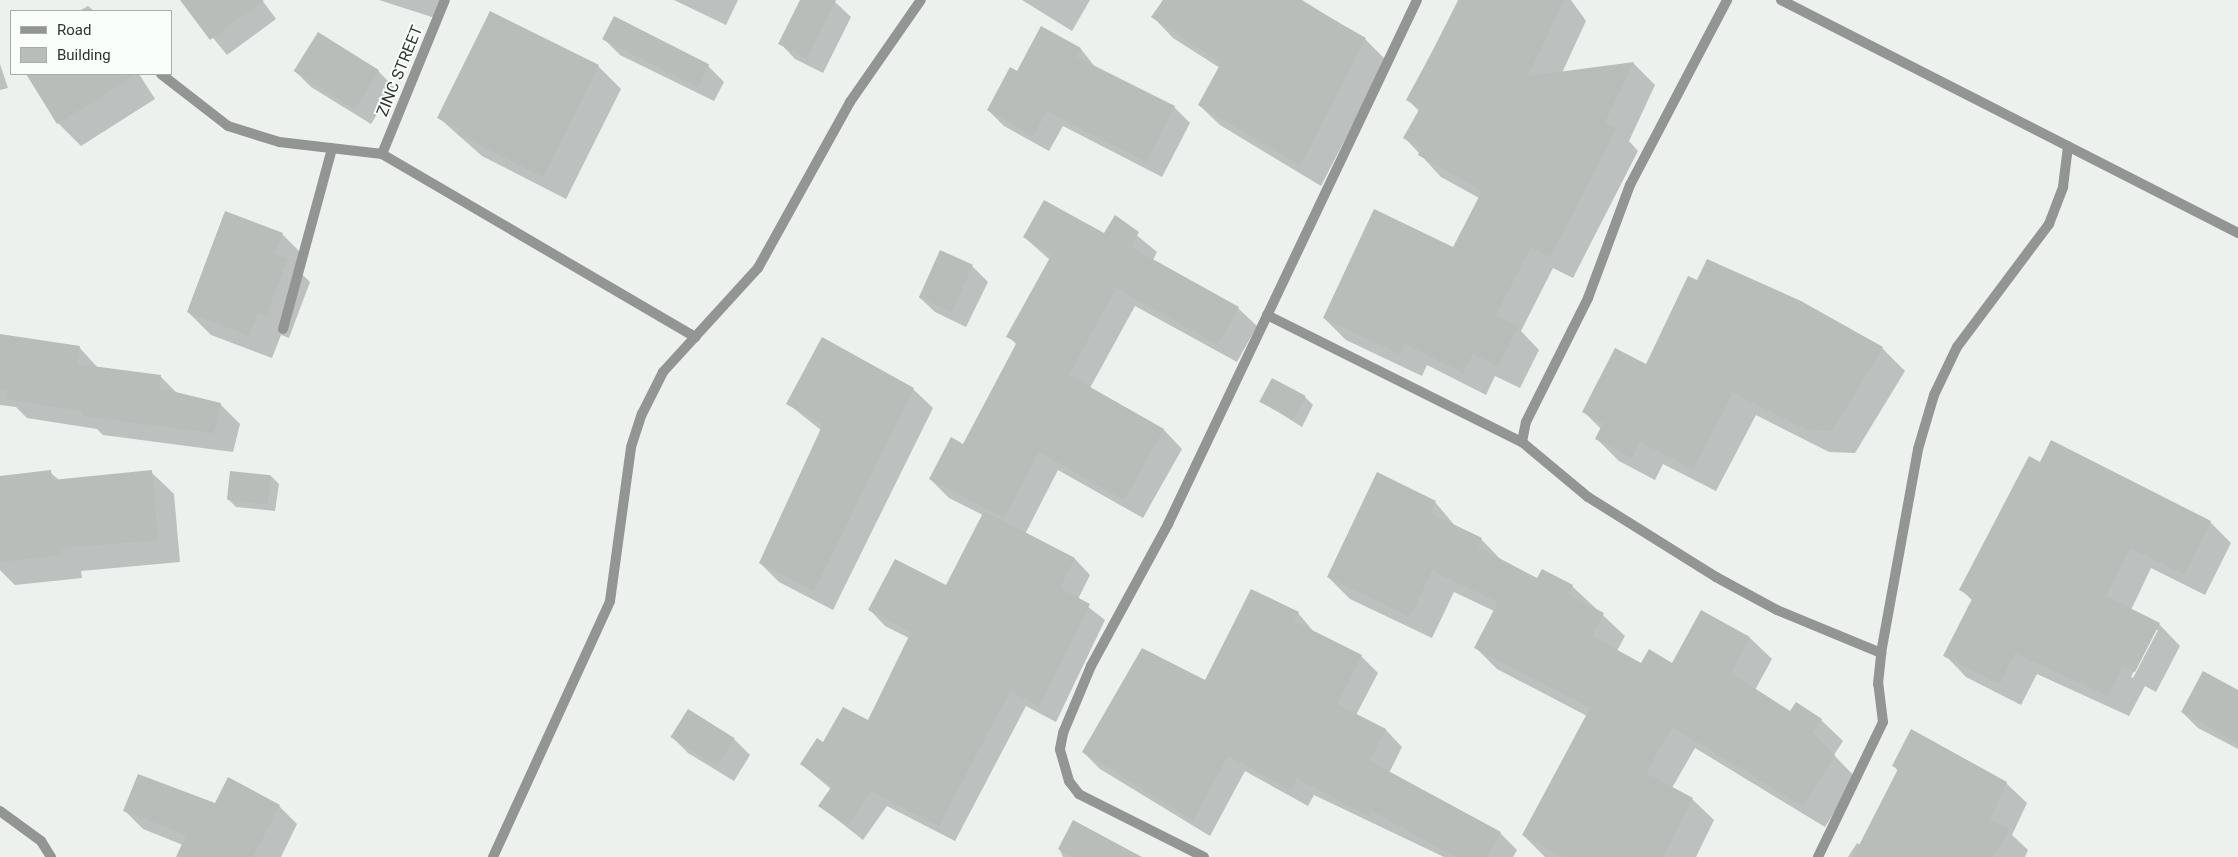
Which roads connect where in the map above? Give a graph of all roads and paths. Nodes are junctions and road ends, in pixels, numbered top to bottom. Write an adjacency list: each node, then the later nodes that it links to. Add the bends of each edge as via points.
1 (445, 0): 9 (street, ZINC STREET)
2 (921, 0): 13 (street, via 850,102 758,268)
3 (1417, 0): 11 (street)
4 (1727, 0): 14 (street, via 1630,185 1588,298 1526,422)
5 (1781, 0): 7 (street)
6 (162, 75): 8 (street, via 168,84 228,126 279,142)
7 (2068, 146): 10 (street); 15 (street, via 2063,187 2050,224 1957,347 1934,395 1918,449)
8 (332, 149): 9 (street); 12 (street, via 296,270)
9 (382, 154): 13 (street)
10 (2238, 233)
11 (1267, 316): 14 (street); 19 (street, via 1168,524 1091,666 1060,749 1069,781 1078,794)
12 (284, 329)
13 (695, 336): 18 (street, via 663,372 642,414 631,448 610,601)
14 (1522, 442): 15 (street, via 1588,497 1716,578 1777,610)
15 (1881, 653): 20 (street, via 1878,684 1883,722)
16 (0, 811): 17 (street, via 41,841)
17 (51, 857)
18 (493, 857)
19 (1204, 857)
20 (1818, 857)

